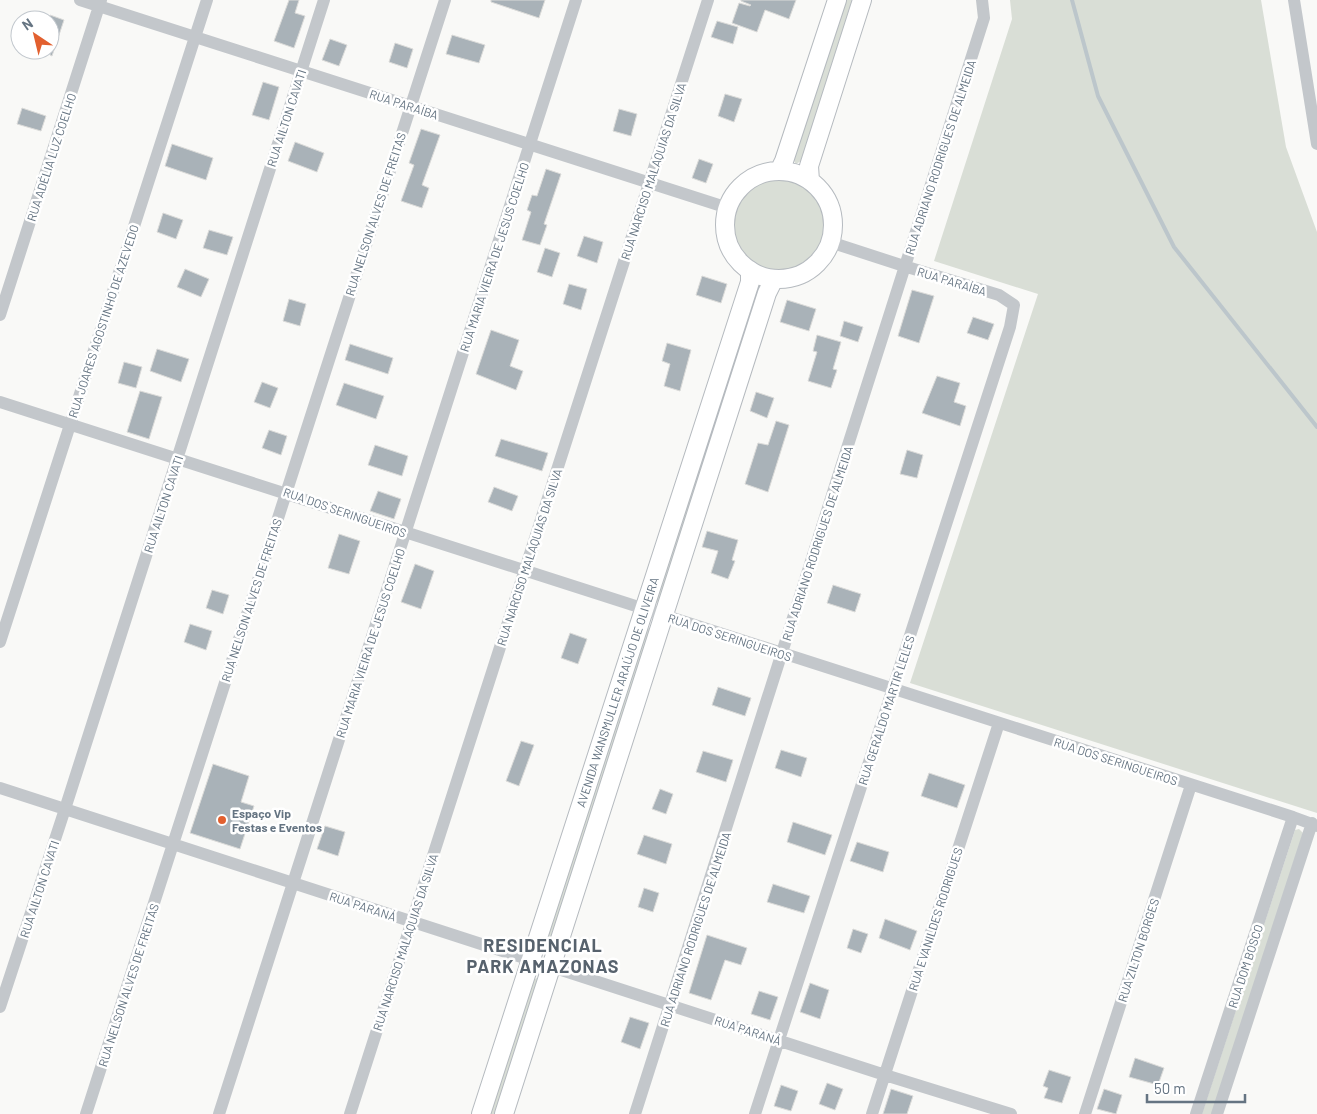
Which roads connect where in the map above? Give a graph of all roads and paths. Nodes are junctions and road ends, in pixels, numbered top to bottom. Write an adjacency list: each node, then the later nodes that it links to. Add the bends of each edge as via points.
1 (80, 0): 11 (street, RUA PARAÍBA)
2 (207, 0): 12 (street, RUA JOARES AGOSTINHO DE AZEVEDO)
3 (324, 0): 13 (street, RUA AILTON CAVATI)
4 (445, 0): 14 (street, RUA NELSON ALVES DE FREITAS)
5 (576, 0): 16 (street, RUA MARIA VIEIRA DE JESUS COELHO)
6 (708, 0): 20 (street, RUA NARCISO MALAQUIAS DA SILVA)
7 (837, 0): 18 (street)
8 (862, 0): 19 (street, via 809,166)
9 (982, 0): 23 (street, RUA ADRIANO RODRIGUES DE ALMEIDA, via 984,18)
10 (1294, 0): 15 (street)
11 (100, 3): 12 (street, RUA PARAÍBA); 27 (street, RUA ADÉLIA LUZ COELHO)
12 (196, 37): 13 (street, RUA PARAÍBA); 29 (street, RUA JOARES AGOSTINHO DE AZEVEDO)
13 (301, 71): 14 (street, RUA PARAÍBA); 30 (street, RUA AILTON CAVATI)
14 (410, 106): 16 (street, RUA PARAÍBA); 31 (street, RUA NELSON ALVES DE FREITAS)
15 (1316, 127): 17 (street)
16 (530, 144): 20 (street, RUA PARAÍBA); 32 (street, RUA MARIA VIEIRA DE JESUS COELHO)
17 (1317, 144)
18 (778, 171): 19 (street, via 797,174); 21 (street, via 758,175 745,183)
19 (810, 181): 22 (street, via 820,189 830,205 833,223)
20 (649, 183): 21 (street, RUA PARAÍBA); 33 (street, RUA NARCISO MALAQUIAS DA SILVA)
21 (728, 208): 24 (street, via 727,238 733,252)
22 (830, 242): 23 (street, RUA PARAÍBA); 25 (street, via 822,258 808,271 791,278)
23 (904, 266): 26 (street, RUA PARAÍBA, via 999,295); 37 (street, RUA ADRIANO RODRIGUES DE ALMEIDA)
24 (750, 270): 25 (street); 34 (street, AVENIDA WANSMULLER ARAÚJO DE OLIVEIRA, via 750,282)
25 (774, 279): 35 (street, AVENIDA WANSMULLER ARAÚJO DE OLIVEIRA)
26 (1014, 305): 38 (street, RUA GERALDO MARTIR LELES, via 1010,327)
27 (0, 315)
28 (0, 402): 29 (street, RUA DOS SERINGUEIROS)
29 (70, 424): 30 (street, RUA DOS SERINGUEIROS); 36 (street, RUA JOARES AGOSTINHO DE AZEVEDO)
30 (178, 458): 31 (street, RUA DOS SERINGUEIROS); 42 (street, RUA AILTON CAVATI)
31 (285, 492): 32 (street, RUA DOS SERINGUEIROS); 45 (street, RUA NELSON ALVES DE FREITAS)
32 (406, 533): 33 (street, RUA DOS SERINGUEIROS); 46 (street, RUA MARIA VIEIRA DE JESUS COELHO)
33 (525, 571): 34 (street, RUA DOS SERINGUEIROS); 47 (street, RUA NARCISO MALAQUIAS DA SILVA)
34 (643, 609): 35 (street, RUA DOS SERINGUEIROS); 48 (street, AVENIDA WANSMULLER ARAÚJO DE OLIVEIRA)
35 (664, 615): 37 (street, RUA DOS SERINGUEIROS); 49 (street, AVENIDA WANSMULLER ARAÚJO DE OLIVEIRA)
36 (0, 642)
37 (782, 654): 38 (street, RUA DOS SERINGUEIROS); 50 (street, RUA ADRIANO RODRIGUES DE ALMEIDA)
38 (892, 689): 39 (street, RUA DOS SERINGUEIROS); 52 (street, RUA GERALDO MARTIR LELES)
39 (999, 723): 40 (street, RUA DOS SERINGUEIROS); 53 (street, RUA EVANILDES RODRIGUES)
40 (1191, 785): 43 (street, RUA DOS SERINGUEIROS); 64 (street, RUA ZILTON BORGES)
41 (0, 788): 42 (street, RUA PARANÁ)
42 (65, 809): 45 (street, RUA PARANÁ); 51 (street, RUA AILTON CAVATI)
43 (1293, 817): 44 (street, RUA DOS SERINGUEIROS); 65 (street, RUA DOM BOSCO)
44 (1314, 825): 66 (street, RUA DOM BOSCO)
45 (173, 844): 46 (street, RUA PARANÁ); 55 (street, RUA NELSON ALVES DE FREITAS)
46 (293, 883): 47 (street, RUA PARANÁ); 56 (street, RUA MARIA VIEIRA DE JESUS COELHO)
47 (412, 922): 48 (street, RUA PARANÁ); 57 (street, RUA NARCISO MALAQUIAS DA SILVA)
48 (531, 960): 49 (street, RUA PARANÁ); 58 (street, AVENIDA WANSMULLER ARAÚJO DE OLIVEIRA)
49 (551, 966): 50 (street, RUA PARANÁ); 59 (street, AVENIDA WANSMULLER ARAÚJO DE OLIVEIRA)
50 (671, 1005): 52 (street, RUA PARANÁ); 60 (street, RUA ADRIANO RODRIGUES DE ALMEIDA)
51 (0, 1007)
52 (779, 1040): 53 (street, RUA PARANÁ); 61 (street, RUA GERALDO MARTIR LELES)
53 (885, 1074): 54 (street, RUA PARANÁ); 62 (street, RUA EVANILDES RODRIGUES)
54 (983, 1110): 63 (street, RUA PARANÁ)
55 (86, 1114)
56 (218, 1114)
57 (350, 1114)
58 (481, 1114)
59 (504, 1114)
60 (635, 1114)
61 (755, 1114)
62 (872, 1114)
63 (1011, 1114)
64 (1085, 1114)
65 (1196, 1114)
66 (1217, 1114)

